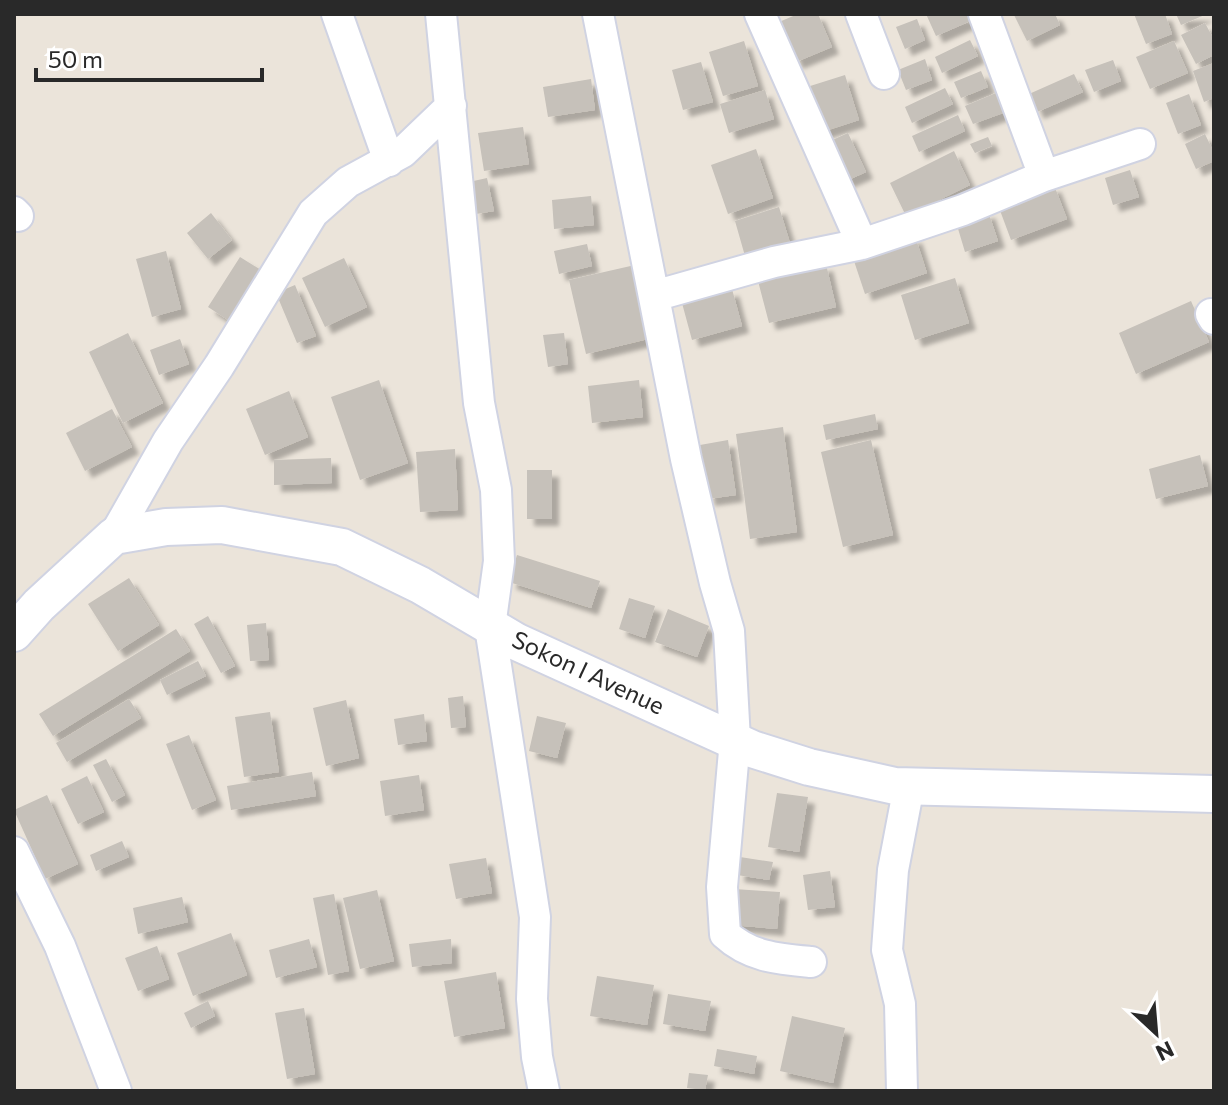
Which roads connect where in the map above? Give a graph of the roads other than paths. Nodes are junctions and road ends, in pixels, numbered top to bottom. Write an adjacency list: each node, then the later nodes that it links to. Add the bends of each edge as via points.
1 (337, 14): 10 (street)
2 (441, 14): 8 (street)
3 (598, 14): 13 (street)
4 (760, 14): 12 (street)
5 (861, 14): 7 (street)
6 (984, 14): 11 (street)
7 (884, 74)
8 (451, 106): 10 (street); 15 (street, via 479,403 496,490 499,561)
9 (1140, 144): 11 (street)
10 (389, 161): 14 (street, via 348,182 313,213)
11 (1044, 176): 12 (street)
12 (862, 244): 13 (street)
13 (654, 296): 17 (street, via 700,524 729,631)
14 (114, 536): 15 (street, Sokon I Avenue, via 222,525 342,547); 16 (street)
15 (490, 627): 17 (street, Sokon I Avenue); 23 (street, via 535,917 532,999)
16 (14, 633)
17 (735, 740): 18 (street, Sokon I Avenue, via 809,767); 21 (street, via 722,887 725,934 754,954)
18 (909, 786): 19 (street, Sokon I Avenue); 24 (street, via 893,870 887,950 900,1004)
19 (1214, 794)
20 (14, 852): 22 (street, via 60,946)
21 (811, 962)
22 (116, 1091)
23 (544, 1091)
24 (902, 1091)

